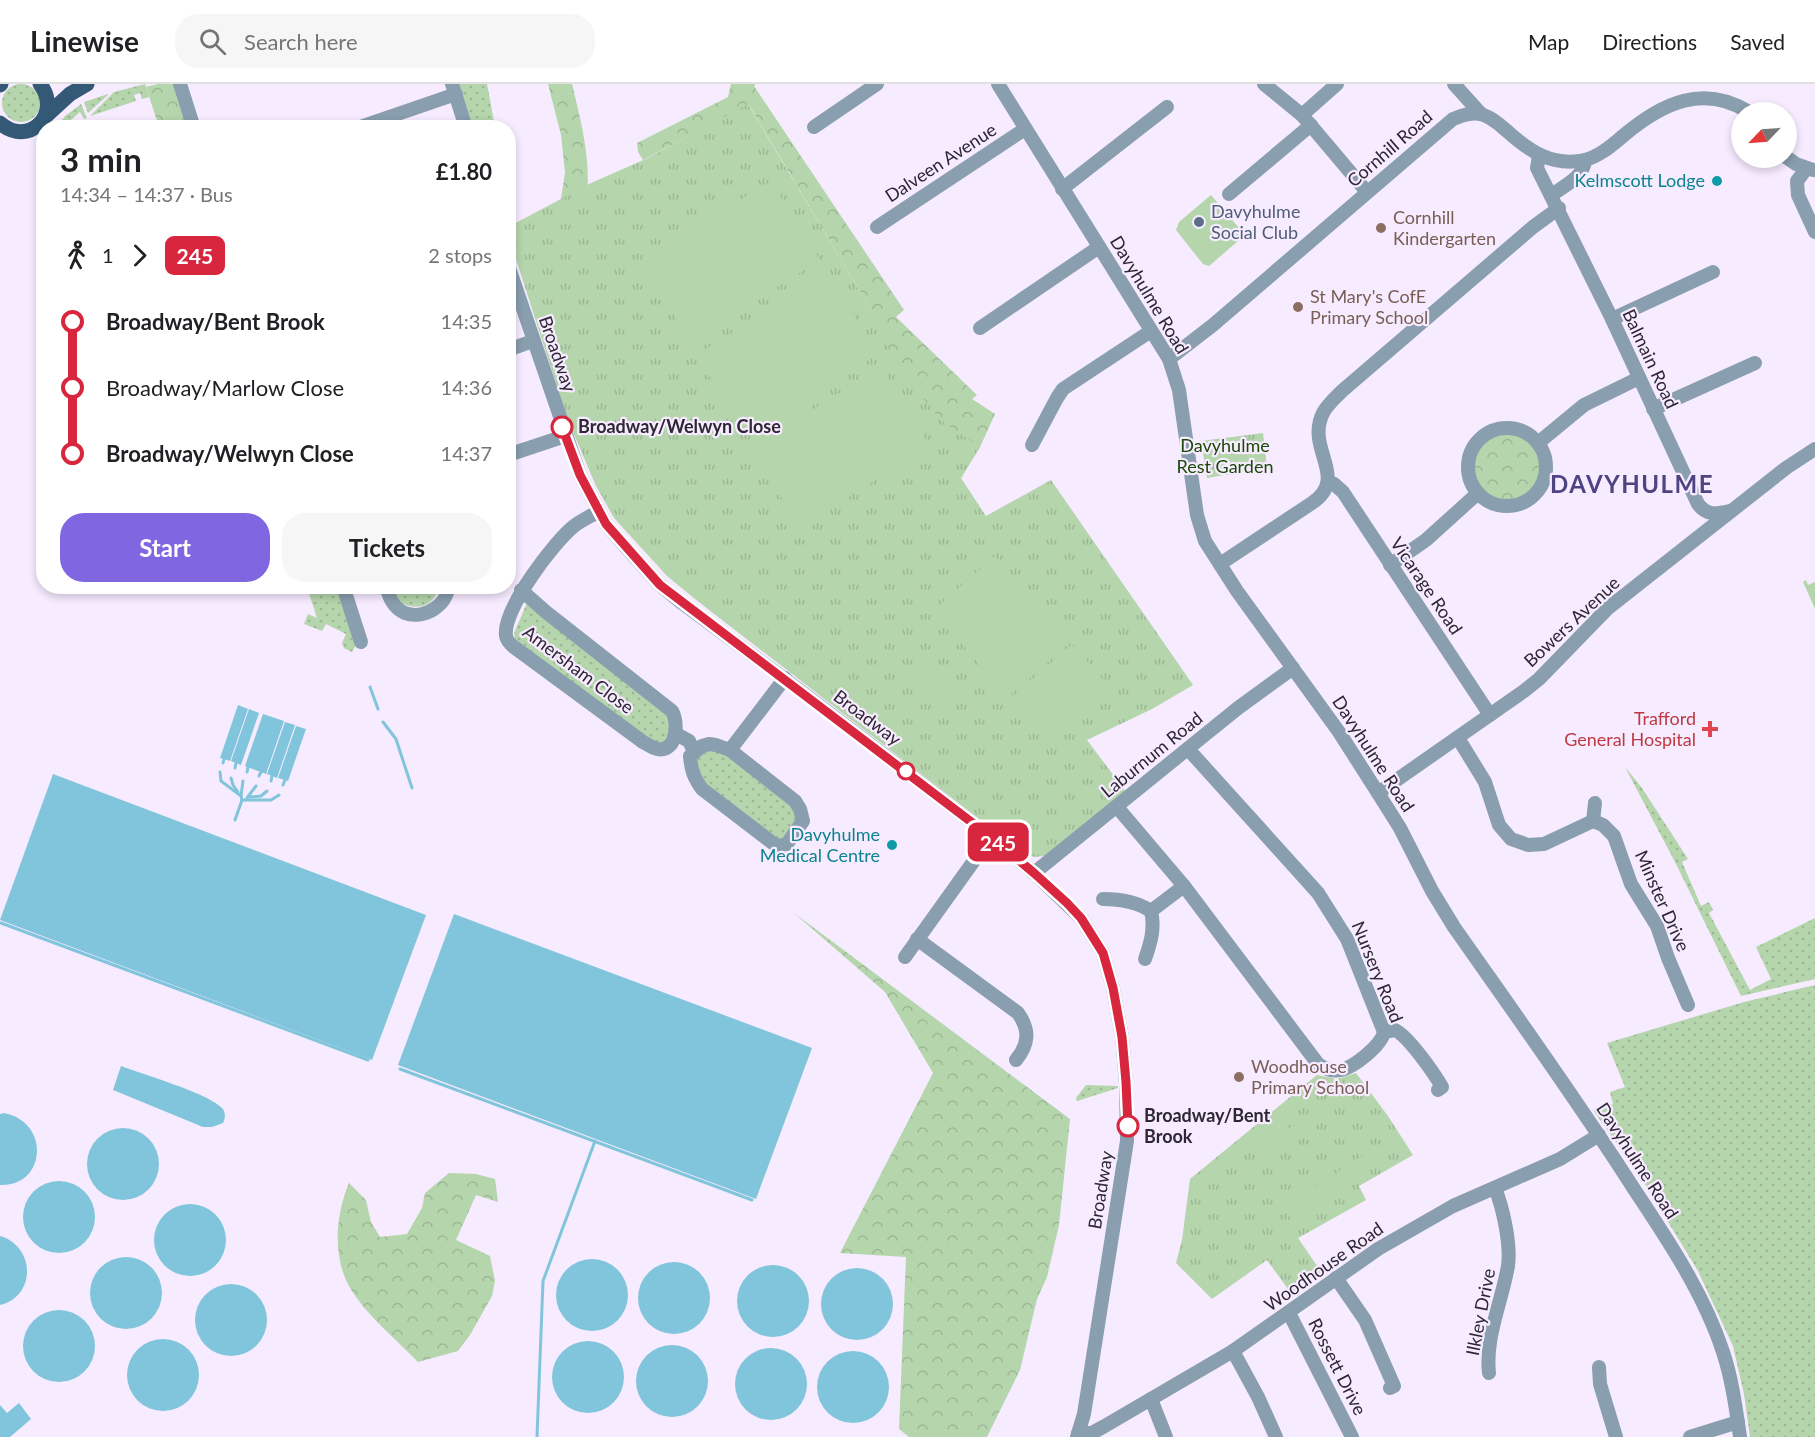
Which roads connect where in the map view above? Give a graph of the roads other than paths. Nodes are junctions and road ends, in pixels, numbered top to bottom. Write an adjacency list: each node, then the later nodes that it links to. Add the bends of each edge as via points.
1 (40, 84): 13 (main road, via 48,99)
2 (87, 84): 13 (main road)
3 (180, 84): 15 (street)
4 (877, 84): 21 (street)
5 (998, 84): 22 (street, Davyhulme Road)
6 (1264, 84): 18 (street)
7 (1337, 84): 18 (street)
8 (1454, 84): 12 (street)
9 (454, 89): 16 (street); 17 (street)
10 (1741, 102): 24 (street, via 1724,89 1706,85 1688,88 1661,104 1606,150)
11 (1167, 107): 26 (street)
12 (1481, 114): 23 (street); 27 (street, Cornhill Road, via 1462,116 1445,124)
13 (46, 116): 14 (main road)
14 (42, 120)
15 (191, 120)
16 (377, 120)
17 (464, 120)
18 (1307, 120): 27 (street); 28 (street)
19 (0, 124): 20 (main road, via 17,132)
20 (36, 126)
21 (814, 127)
22 (1025, 129): 26 (street, Davyhulme Road); 31 (street, Dalveen Avenue)
23 (1539, 156): 24 (street); 29 (street, Balmain Road, via 1538,168)
24 (1585, 160): 29 (street, via 1581,173)
25 (1810, 170): 32 (street, via 1797,182 1798,195)
26 (1062, 189): 33 (street, Davyhulme Road)
27 (1367, 192): 41 (street, Cornhill Road)
28 (1229, 194)
29 (1552, 195): 30 (street, Balmain Road)
30 (1557, 210): 36 (street, Balmain Road); 50 (street, via 1331,402 1323,412 1318,437)
31 (877, 227)
32 (1815, 232)
33 (1099, 247): 37 (street); 38 (street, Davyhulme Road)
34 (1713, 272): 36 (street)
35 (516, 289): 39 (street, Broadway)
36 (1612, 319): 43 (street, Balmain Road)
37 (980, 328)
38 (1151, 331): 41 (street, Davyhulme Road); 47 (street, via 1063,389)
39 (533, 341): 40 (street); 45 (street, Broadway)
40 (516, 347)
41 (1168, 359): 54 (street, Davyhulme Road, via 1179,390 1200,528)
42 (1755, 363): 44 (street)
43 (1639, 378): 44 (street, Balmain Road); 46 (street, via 1584,405)
44 (1653, 410): 52 (street, Balmain Road, via 1698,504 1714,514)
45 (566, 436): 49 (street); 53 (street, Broadway)
46 (1538, 443): 51 (street, via 1546,468 1537,492 1527,501 1501,506); 51 (street, via 1530,435 1509,428 1497,429 1478,440 1468,461 1468,473)
47 (1032, 445)
48 (1815, 449): 52 (street, Bowers Avenue)
49 (516, 452)
50 (1329, 482): 54 (street, via 1320,498); 55 (street, Vicarage Road, via 1343,492)
51 (1478, 493): 55 (street, via 1426,540)
52 (1734, 510): 63 (street, Bowers Avenue, via 1607,609 1539,679)
53 (598, 511): 56 (street, Amersham Close, via 565,534); 62 (street, Broadway, via 660,585)
54 (1220, 564): 61 (street, Davyhulme Road)
55 (1390, 565): 63 (street, Vicarage Road)
56 (522, 590): 65 (street, Amersham Close, via 672,711); 65 (street, Amersham Close, via 507,627 508,642 643,742 657,749)
57 (346, 594): 60 (street)
58 (388, 594): 59 (street, via 398,609 423,615 434,610)
59 (446, 594)
60 (361, 642)
61 (1293, 668): 66 (street, Laburnum Road); 68 (street, Davyhulme Road)
62 (785, 678): 67 (street); 72 (street, Broadway)
63 (1490, 715): 64 (street, Bowers Avenue)
64 (1458, 738): 68 (street, Bowers Avenue); 71 (street, via 1485,782 1499,825 1511,839 1528,845 1544,844)
65 (682, 747): 67 (street, via 709,744); 67 (street, via 702,789 774,844 787,844 802,825 800,809)
66 (1188, 749): 70 (street, Laburnum Road); 81 (street, Nursery Road, via 1318,893 1347,939)
67 (729, 750)
68 (1378, 793): 84 (street, Davyhulme Road, via 1454,927)
69 (1595, 803): 71 (street)
70 (1117, 807): 73 (street, Laburnum Road); 74 (street, Nursery Road)
71 (1593, 821): 80 (street, Minster Drive, via 1614,836 1631,884 1657,926)
72 (991, 837): 73 (street, Broadway); 77 (street)
73 (1034, 873): 94 (street, Broadway, via 1081,918 1103,953 1122,1037 1126,1082 1124,1168 1084,1414)
74 (1184, 886): 76 (street); 81 (street, Nursery Road, via 1318,1064 1332,1071 1348,1068 1376,1046)
75 (1103, 899): 76 (street, via 1117,899)
76 (1151, 911): 79 (street, via 1152,939)
77 (917, 939): 78 (street); 82 (street, via 1017,1013 1027,1033 1019,1056)
78 (905, 957)
79 (1145, 959)
80 (1688, 1005)
81 (1384, 1032): 83 (street, via 1395,1030 1402,1035 1433,1072 1442,1087)
82 (1034, 1061)
83 (1437, 1090)
84 (1599, 1135): 85 (street, Woodhouse Road, via 1560,1159); 93 (street, Davyhulme Road, via 1651,1214 1706,1310 1724,1354)
85 (1495, 1188): 86 (street, Woodhouse Road, via 1436,1215); 90 (street, Ilkley Drive, via 1509,1256 1489,1347)
86 (1336, 1278): 87 (street, Woodhouse Road); 91 (street, via 1369,1328 1394,1386)
87 (1289, 1313): 88 (street, Woodhouse Road); 97 (street, Rossett Drive)
88 (1233, 1351): 92 (street, Woodhouse Road); 96 (street)
89 (1599, 1367): 98 (street, via 1600,1384)
90 (1489, 1372)
91 (1390, 1388)
92 (1151, 1399): 94 (street, Woodhouse Road, via 1092,1433); 95 (street)
93 (1738, 1422): 99 (street); 100 (street, Davyhulme Road)
94 (1077, 1435)
95 (1166, 1437)
96 (1276, 1437)
97 (1352, 1437)
98 (1616, 1437)
99 (1690, 1437)
100 (1740, 1437)

